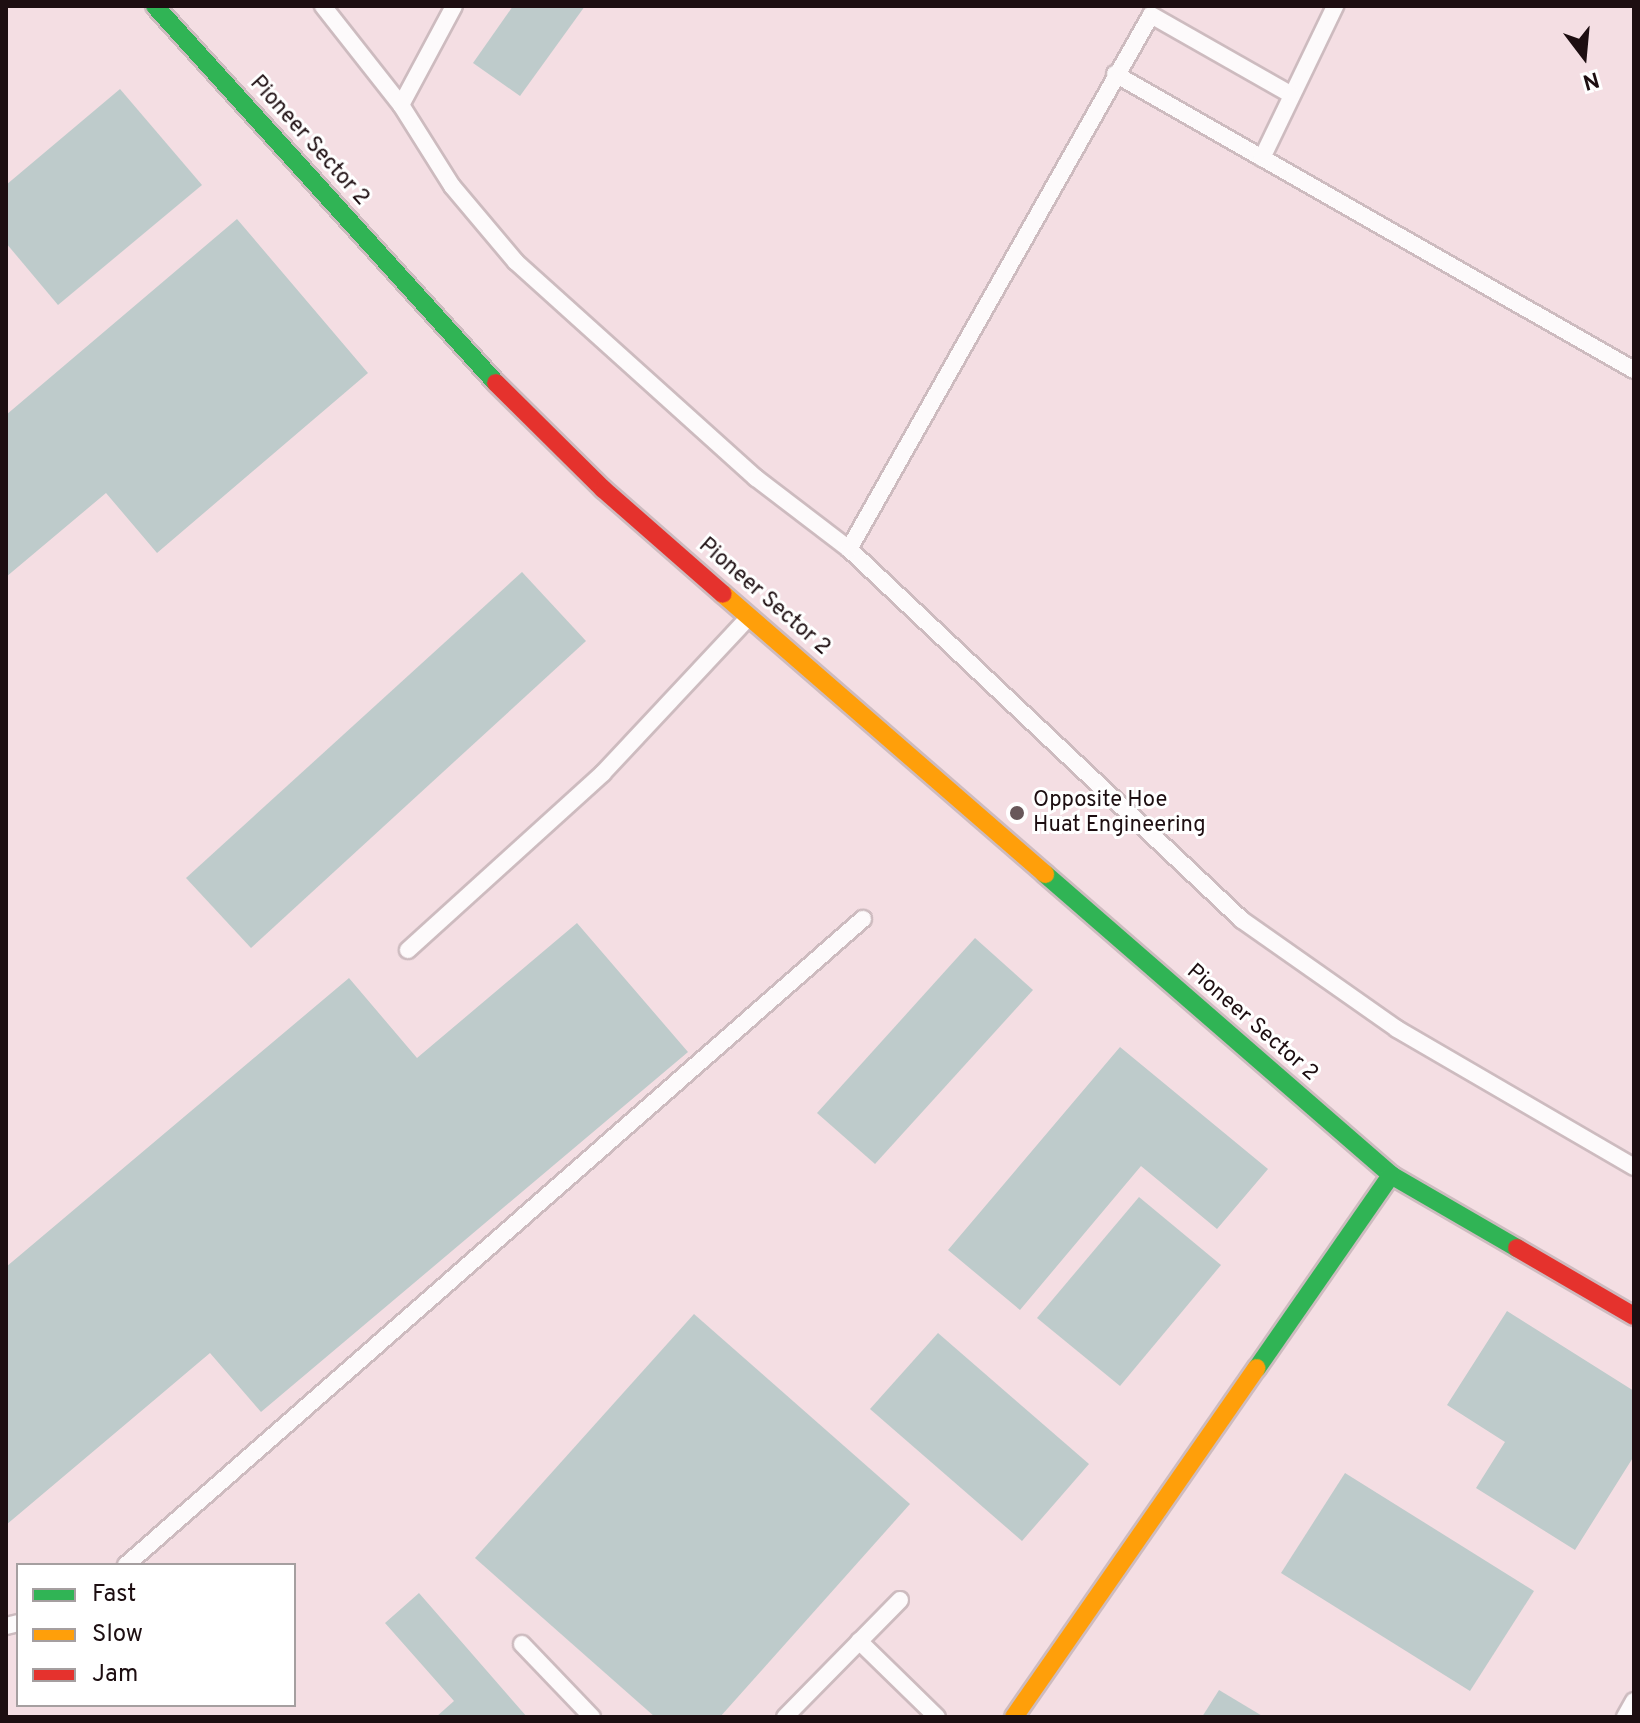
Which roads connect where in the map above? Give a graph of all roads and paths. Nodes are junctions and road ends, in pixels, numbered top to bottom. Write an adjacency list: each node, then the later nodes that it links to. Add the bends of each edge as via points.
1 (155, 6): 11 (street, Pioneer Sector 2, via 529,419)
2 (323, 6): 7 (lane)
3 (454, 6): 7 (lane)
4 (1335, 6): 6 (lane)
5 (1115, 74): 6 (lane, via 1151,15); 8 (lane); 10 (lane)
6 (1290, 94): 8 (lane)
7 (401, 105): 10 (lane, via 452,186 516,262 756,478)
8 (1262, 158): 9 (lane)
9 (1634, 370)
10 (849, 549): 14 (lane, via 1242,920 1397,1029)
11 (750, 616): 13 (lane, via 603,773); 15 (street, Pioneer Sector 2)
12 (863, 919): 17 (lane)
13 (408, 950)
14 (1634, 1167)
15 (1391, 1175): 16 (street, Pioneer Sector 2); 25 (street)
16 (1634, 1316)
17 (128, 1563)
18 (900, 1600): 19 (lane)
19 (859, 1641): 23 (lane); 24 (lane)
20 (522, 1644): 22 (lane)
21 (1634, 1701): 26 (lane)
22 (592, 1717)
23 (785, 1717)
24 (937, 1717)
25 (1014, 1717)
26 (1625, 1717)

